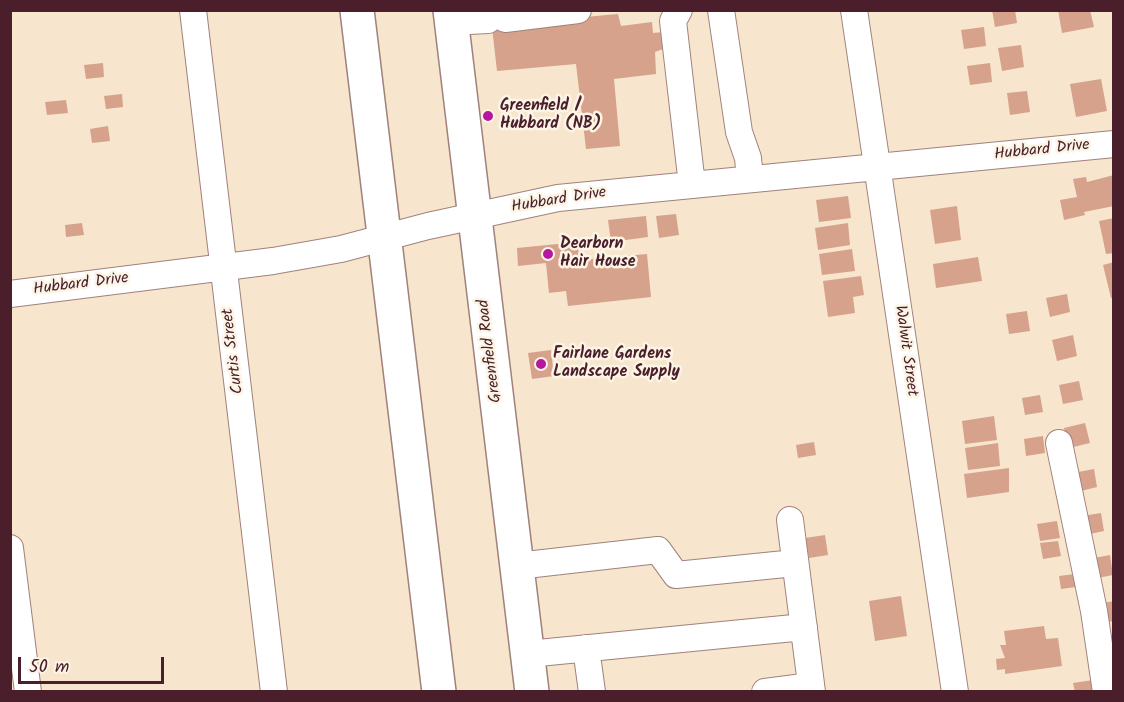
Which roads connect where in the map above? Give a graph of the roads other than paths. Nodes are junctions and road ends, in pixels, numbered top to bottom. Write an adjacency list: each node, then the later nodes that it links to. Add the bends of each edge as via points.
1 (193, 10): 14 (street, Curtis Street)
2 (357, 10): 13 (main road)
3 (578, 10): 7 (street, via 497,19)
4 (679, 10): 11 (street, via 673,21)
5 (721, 10): 10 (street)
6 (854, 10): 9 (street, Walwit Street)
7 (451, 16): 12 (main road, Greenfield Road)
8 (1113, 144): 9 (street, Hubbard Drive)
9 (878, 167): 10 (street, Hubbard Drive); 31 (street, Walwit Street)
10 (750, 179): 11 (street, Hubbard Drive)
11 (692, 185): 12 (street, Hubbard Drive, via 558,198)
12 (475, 216): 13 (street, Hubbard Drive); 20 (main road, Greenfield Road)
13 (384, 237): 14 (street, Hubbard Drive, via 341,249); 28 (main road)
14 (224, 267): 15 (street, Hubbard Drive); 27 (street, Curtis Street)
15 (10, 294)
16 (1059, 443): 32 (street, via 1094,612)
17 (790, 519): 19 (street)
18 (10, 548): 26 (street)
19 (795, 563): 20 (street, via 676,575 658,550); 21 (street)
20 (517, 566): 23 (main road, Greenfield Road)
21 (804, 627): 22 (street); 24 (street)
22 (586, 648): 23 (street); 30 (street)
23 (528, 654): 29 (main road, Greenfield Road)
24 (812, 689): 25 (street)
25 (771, 691)
26 (28, 692)
27 (274, 692)
28 (439, 692)
29 (532, 692)
30 (592, 692)
31 (955, 692)
32 (1106, 692)

